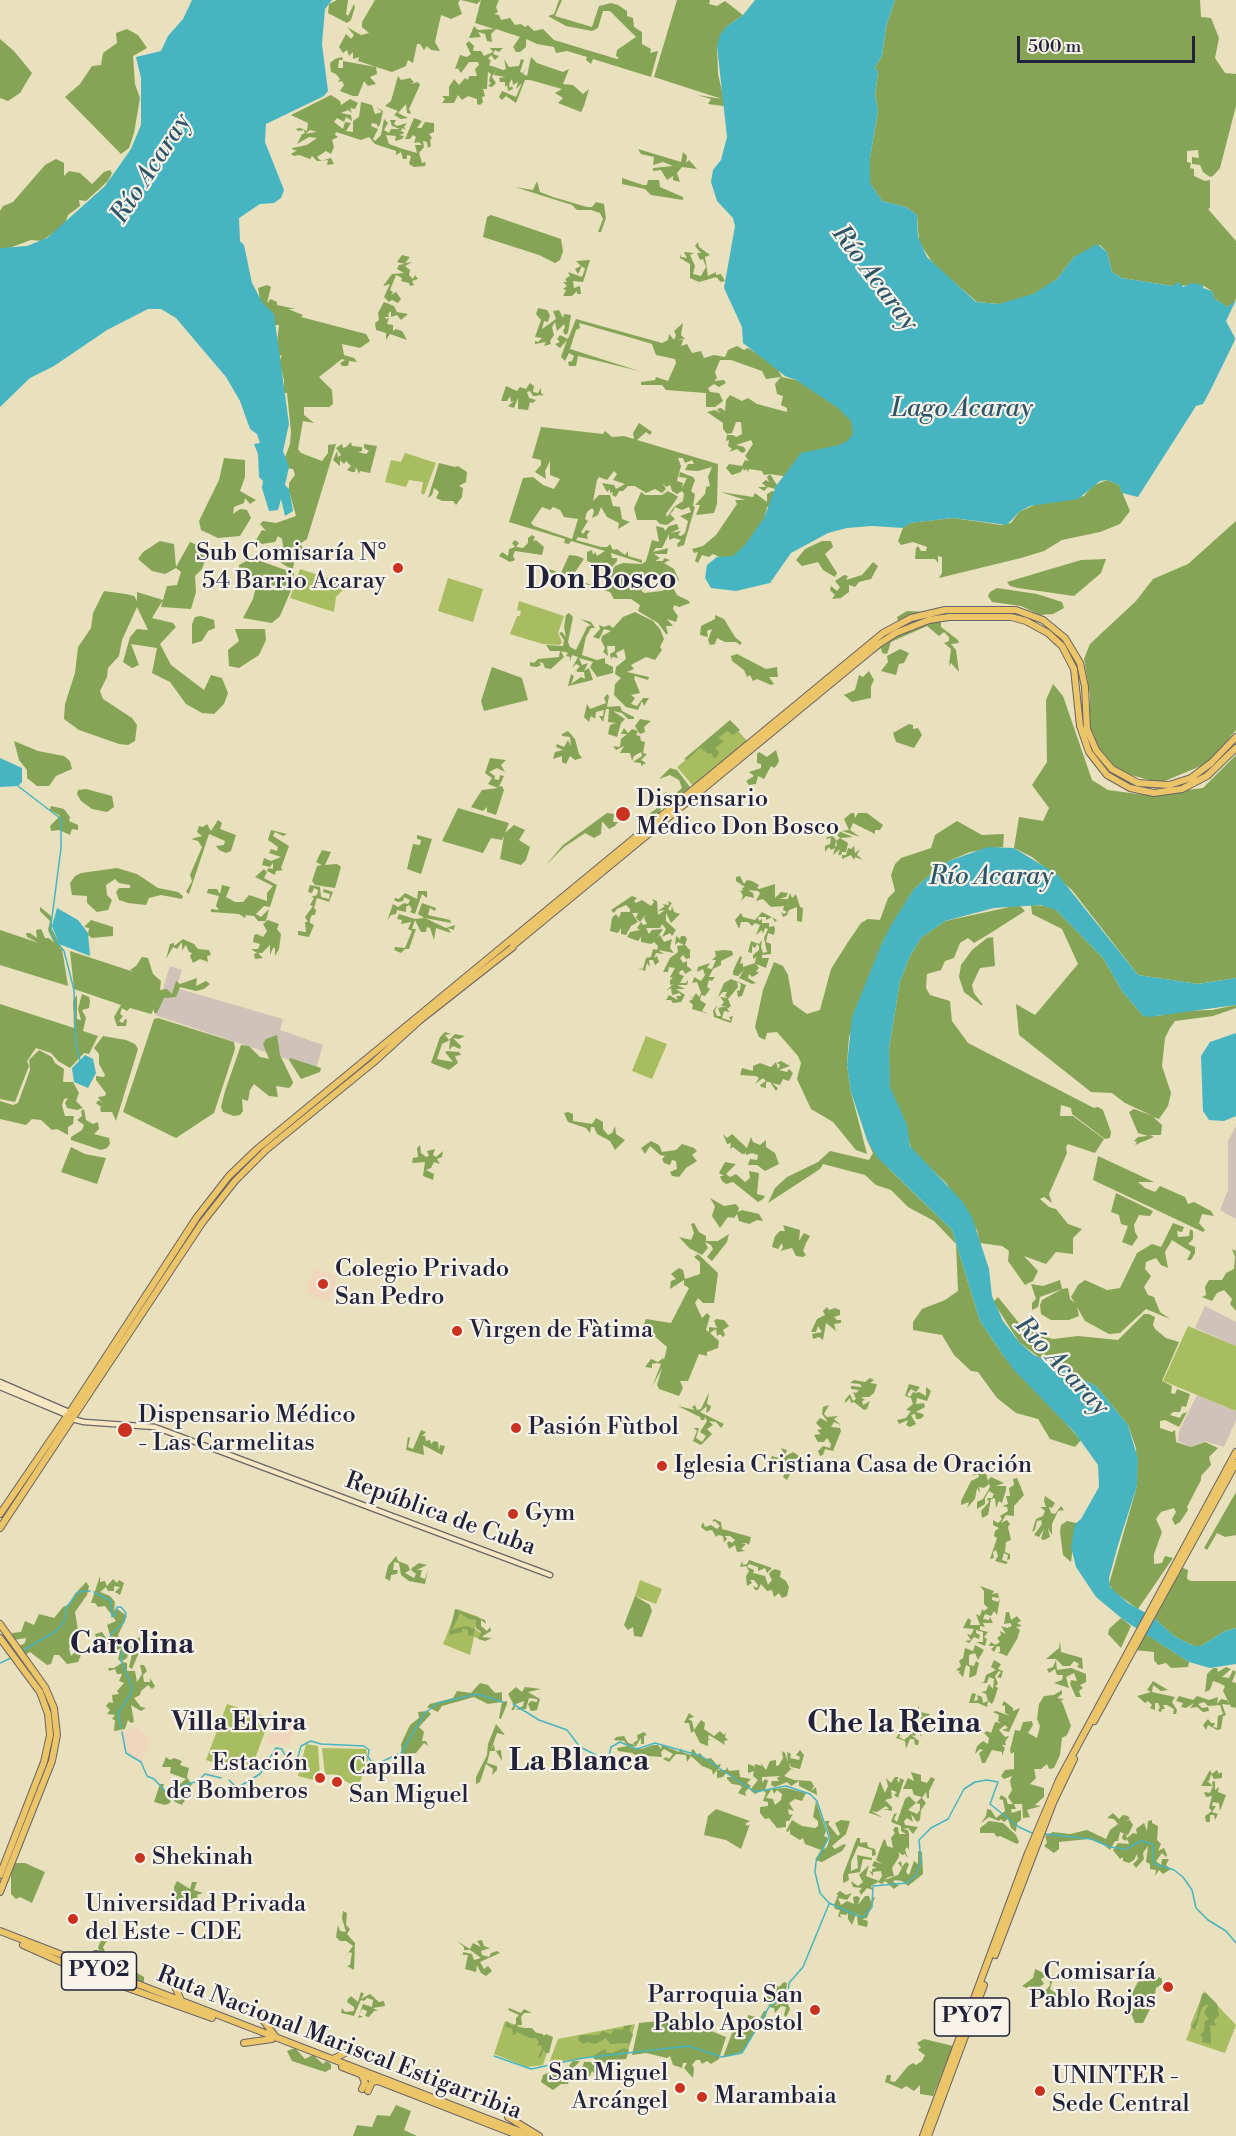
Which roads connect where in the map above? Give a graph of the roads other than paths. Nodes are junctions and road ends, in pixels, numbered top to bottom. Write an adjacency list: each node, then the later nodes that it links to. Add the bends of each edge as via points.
1 (987, 609): 2 (highway, via 991,613); 3 (highway, via 921,615 883,633); 5 (highway, via 1032,615 1058,631 1070,645 1083,675 1087,729 1092,744 1102,760 1126,778 1152,786 1182,782 1201,772)
2 (987, 617): 3 (highway, via 929,620 896,633); 6 (highway, via 1026,621 1042,628 1062,646 1076,675 1085,744 1097,764 1117,781 1147,792 1176,791 1207,776)
3 (865, 652): 8 (highway, via 419,1021 257,1149 229,1176)
4 (1236, 737): 5 (highway)
5 (1229, 743): 6 (highway, via 1228,750)
6 (1235, 749)
7 (0, 1384): 8 (main road, República de Cuba)
8 (71, 1416): 11 (highway); 13 (main road, República de Cuba, via 155,1427)
9 (1236, 1452): 12 (highway, PY07)
10 (1236, 1463): 12 (highway, PY07)
11 (1, 1523)
12 (1178, 1562): 16 (highway, PY07, via 1060,1777)
13 (550, 1575)
14 (1, 1630): 15 (highway, via 8,1650 40,1692 50,1726 49,1749); 15 (highway, via 23,1655 51,1699 57,1727 55,1750)
15 (29, 1809): 17 (highway); 18 (highway)
16 (1040, 1831): 37 (highway, PY07); 38 (highway, PY07)
17 (0, 1875)
18 (0, 1892)
19 (0, 1934): 21 (highway, Ruta Nacional Mariscal Estigarribia / PY02); 25 (highway, Ruta Nacional Mariscal Estigarribia / PY02, via 86,1973)
20 (96, 1954): 21 (highway)
21 (97, 1970): 23 (highway, Ruta Nacional Mariscal Estigarribia / PY02)
22 (174, 1984): 23 (highway)
23 (182, 2003): 25 (highway, Ruta Nacional Mariscal Estigarribia / PY02)
24 (263, 2020): 25 (highway)
25 (274, 2038): 26 (highway); 28 (highway, Ruta Nacional Mariscal Estigarribia / PY02); 29 (highway, Ruta Nacional Mariscal Estigarribia / PY02)
26 (244, 2043)
27 (345, 2053): 28 (highway)
28 (333, 2059): 31 (highway, Ruta Nacional Mariscal Estigarribia / PY02)
29 (362, 2074): 30 (highway, Ruta Nacional Mariscal Estigarribia / PY02); 30 (highway, via 365,2090)
30 (377, 2080): 31 (highway, Ruta Nacional Mariscal Estigarribia / PY02)
31 (447, 2105): 32 (highway, Ruta Nacional Mariscal Estigarribia / PY02)
32 (459, 2110): 34 (highway, Ruta Nacional Mariscal Estigarribia / PY02); 35 (highway, Ruta Nacional Mariscal Estigarribia / PY02)
33 (508, 2116): 36 (highway)
34 (520, 2136)
35 (532, 2136)
36 (539, 2136)
37 (923, 2136)
38 (928, 2136)

